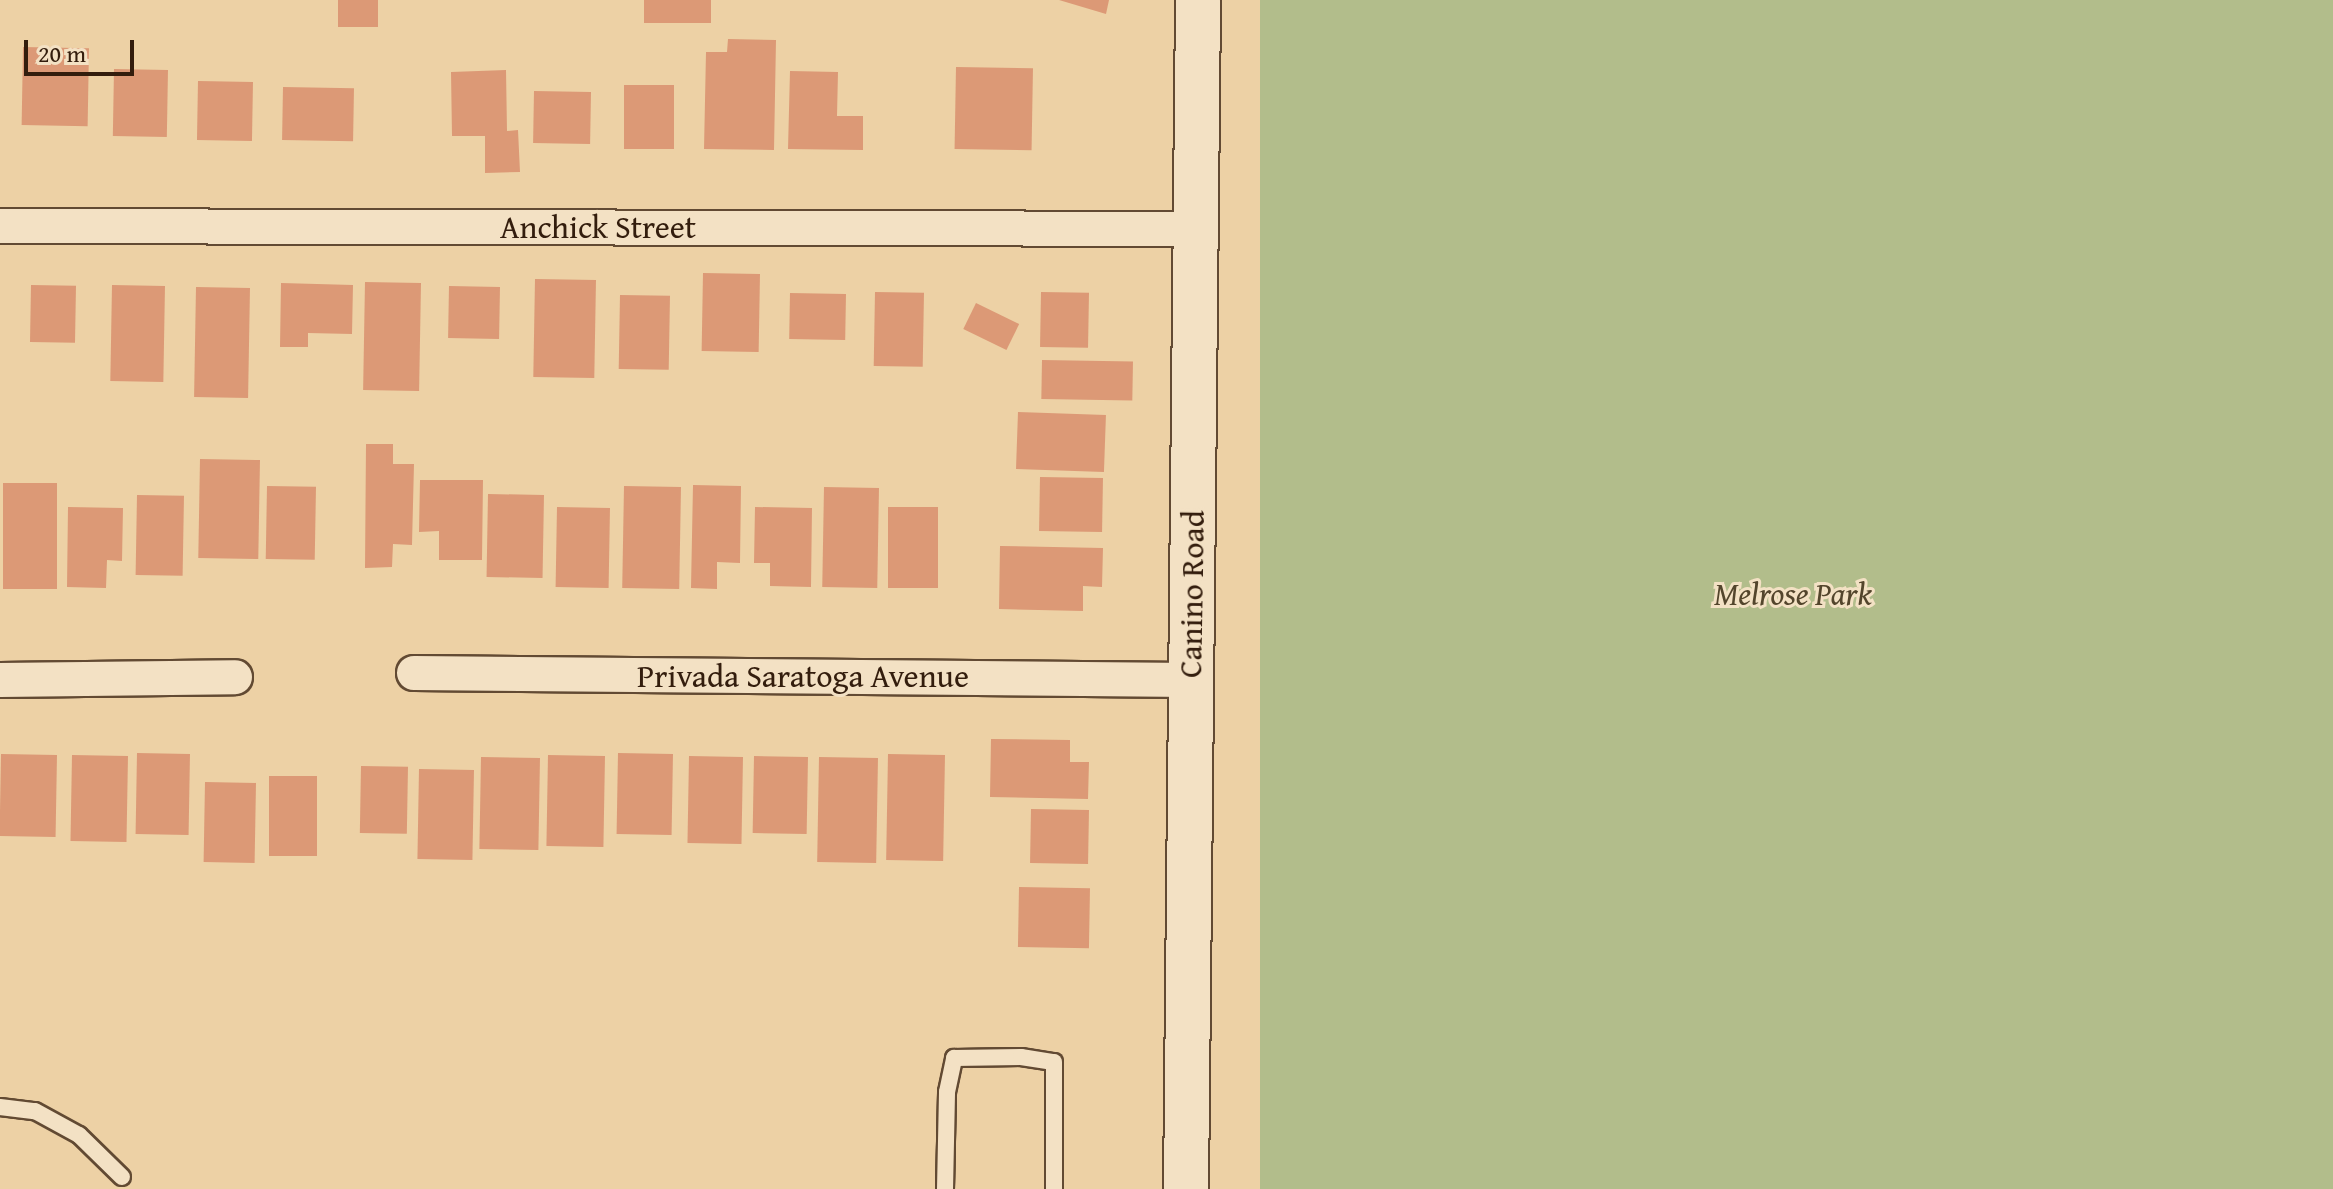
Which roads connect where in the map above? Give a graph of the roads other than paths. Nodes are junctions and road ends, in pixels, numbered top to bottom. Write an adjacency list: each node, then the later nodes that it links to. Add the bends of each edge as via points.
1 (1198, 0): 3 (street, Canino Road)
2 (0, 226): 3 (street, Anchick Street)
3 (1195, 229): 7 (street, Canino Road)
4 (414, 673): 7 (street, Privada Saratoga Avenue)
5 (235, 677): 6 (street)
6 (0, 680)
7 (1191, 680): 12 (street, Canino Road)
8 (0, 1107): 9 (lane, via 35,1111 79,1135)
9 (122, 1177)
10 (945, 1189): 11 (lane, via 947,1092 954,1058 1021,1057 1054,1062)
11 (1054, 1189)
12 (1186, 1189)

